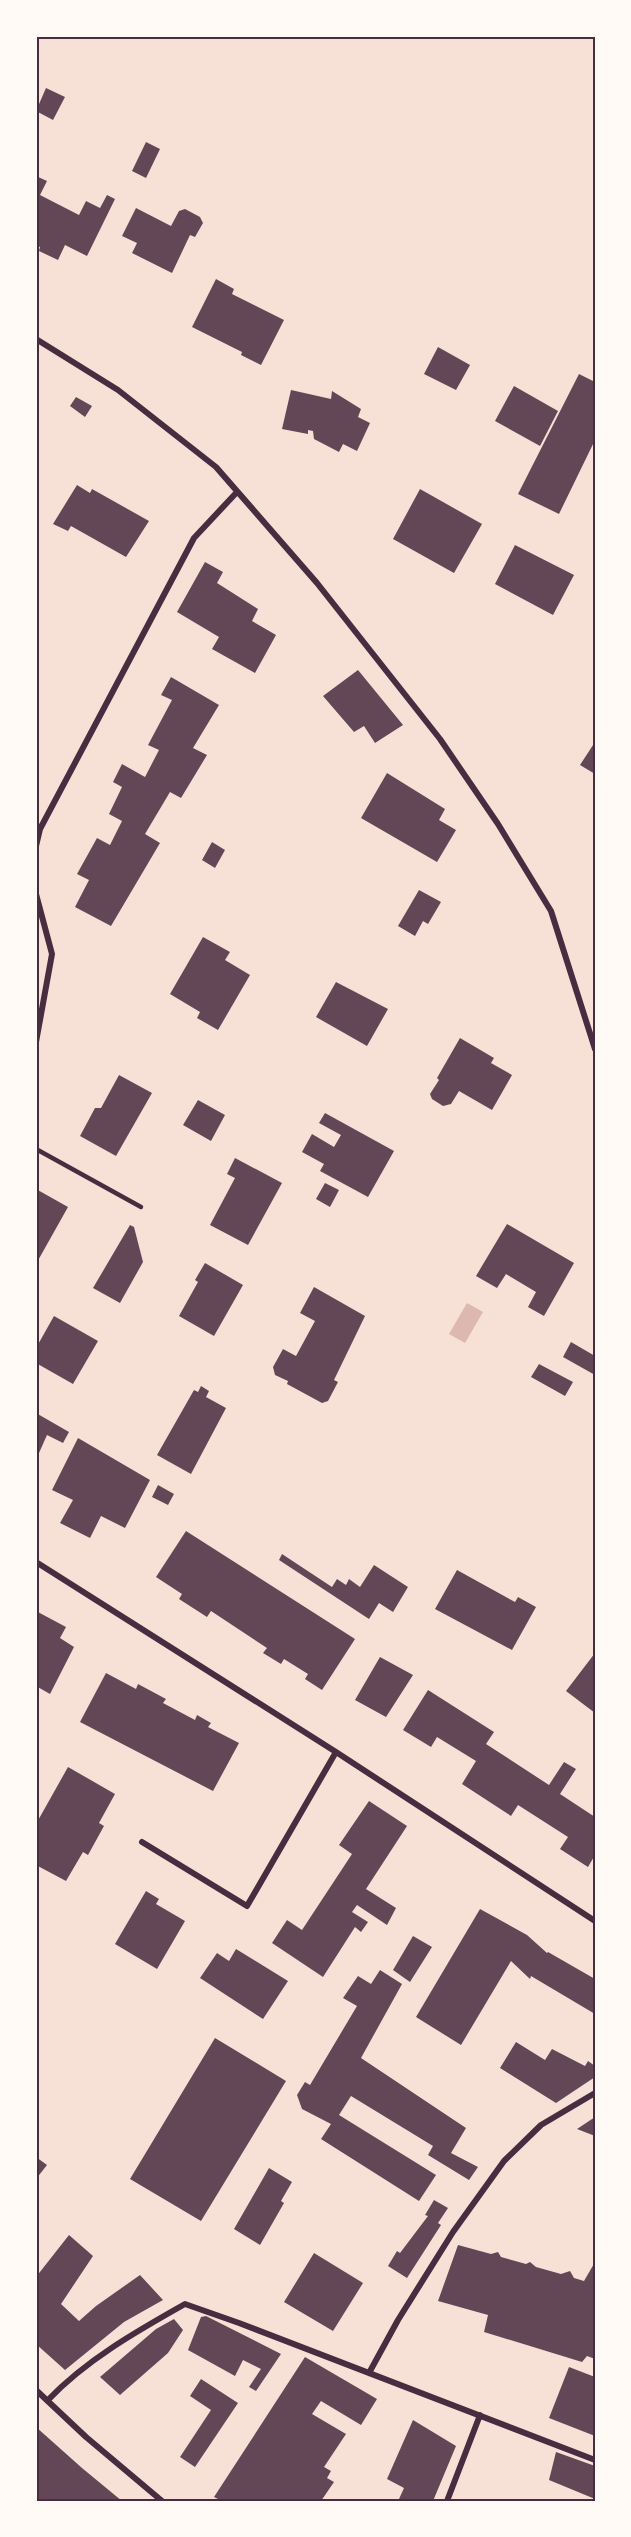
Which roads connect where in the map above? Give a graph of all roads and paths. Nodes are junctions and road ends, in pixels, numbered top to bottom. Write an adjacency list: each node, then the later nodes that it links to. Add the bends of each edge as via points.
1 (36, 339): 2 (street, via 118,390 216,467)
2 (237, 492): 3 (street, via 194,538 40,829); 6 (street, via 317,583 440,739 498,824 551,911)
3 (36, 846)
4 (36, 894): 5 (street, via 52,954)
5 (36, 1042)
6 (595, 1049)
7 (36, 1149): 8 (lane)
8 (141, 1207)
9 (36, 1562): 10 (street)
10 (336, 1752): 11 (street, via 247,1906); 12 (street)
11 (142, 1842)
12 (595, 1921)
13 (595, 2092): 14 (street, via 541,2125 504,2161 447,2242)
14 (369, 2373): 16 (street, via 184,2304 142,2328 63,2384); 17 (street)
15 (36, 2390): 16 (street)
16 (48, 2400): 19 (street)
17 (480, 2415): 18 (street); 20 (street)
18 (595, 2460)
19 (162, 2501)
20 (447, 2501)

